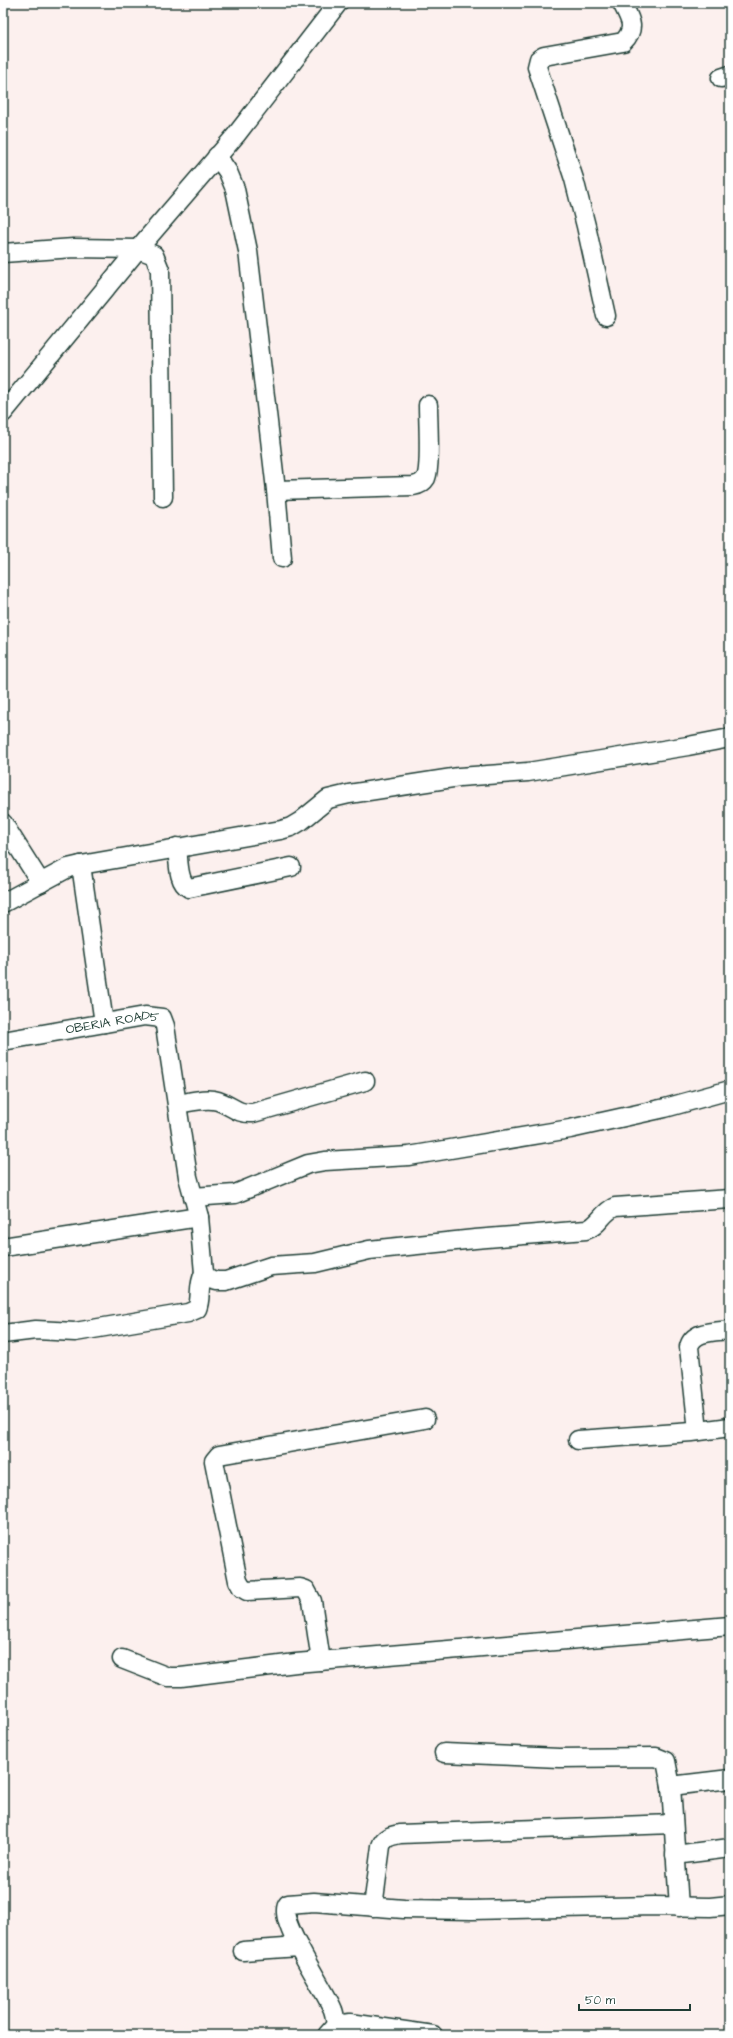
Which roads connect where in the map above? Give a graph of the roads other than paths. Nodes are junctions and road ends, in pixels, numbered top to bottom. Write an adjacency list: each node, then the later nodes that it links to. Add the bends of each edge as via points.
1 (338, 3): 3 (street)
2 (622, 3): 6 (street, via 632,28 631,34 623,42 544,56 536,67 574,179)
3 (218, 156): 4 (street); 9 (street, via 235,189 248,251)
4 (138, 249): 5 (street, via 74,248); 8 (street); 10 (street, via 154,255 160,270)
5 (3, 253)
6 (606, 316)
7 (428, 405): 9 (street, via 428,466 426,477 421,484)
8 (3, 413)
9 (276, 490): 11 (street)
10 (163, 497)
11 (282, 558)
12 (730, 738): 14 (street, via 528,772 459,777 349,794 328,799 291,827)
13 (3, 823): 17 (street)
14 (177, 847): 15 (street); 16 (street, via 181,880 189,888)
15 (81, 865): 17 (street, via 68,868); 19 (street)
16 (292, 867)
17 (42, 883): 18 (street)
18 (3, 903)
19 (104, 1023): 20 (street, OBERIA ROAD5); 23 (street, OBERIA ROAD5, via 144,1016 162,1018)
20 (3, 1041)
21 (365, 1081): 23 (street, via 253,1113 237,1112 210,1099)
22 (730, 1090): 24 (street, via 665,1108 570,1129 409,1156 319,1162 292,1169 235,1194)
23 (178, 1104): 24 (street)
24 (193, 1198): 26 (street)
25 (730, 1199): 28 (street, via 615,1207 609,1209 593,1228 586,1230 369,1250 314,1263 272,1266 226,1281 209,1279)
26 (199, 1217): 27 (street); 28 (street)
27 (3, 1247)
28 (204, 1272): 30 (street, via 199,1286 199,1304 188,1313 76,1332 36,1330)
29 (730, 1330): 33 (street, via 695,1336 690,1341)
30 (3, 1334)
31 (425, 1420): 37 (street, via 219,1456 214,1461 238,1581 247,1591 300,1588 306,1590 312,1601)
32 (730, 1427): 33 (street)
33 (698, 1431): 34 (street)
34 (578, 1440)
35 (730, 1626): 37 (street)
36 (122, 1659): 37 (street, via 168,1677)
37 (321, 1662)
38 (444, 1753): 40 (street, via 559,1758 656,1757 666,1761)
39 (730, 1779): 40 (street)
40 (671, 1786): 41 (street)
41 (673, 1824): 43 (street); 45 (street, via 390,1836 383,1840 381,1846)
42 (730, 1848): 43 (street)
43 (675, 1855): 46 (street)
44 (730, 1905): 46 (street)
45 (373, 1906): 46 (street, via 458,1910); 47 (street, via 314,1902 288,1904 285,1907 287,1919)
46 (679, 1907)
47 (299, 1946): 48 (street); 49 (street, via 333,2009)
48 (243, 1951)
49 (331, 2030): 50 (street, via 350,2023)
50 (433, 2035)

